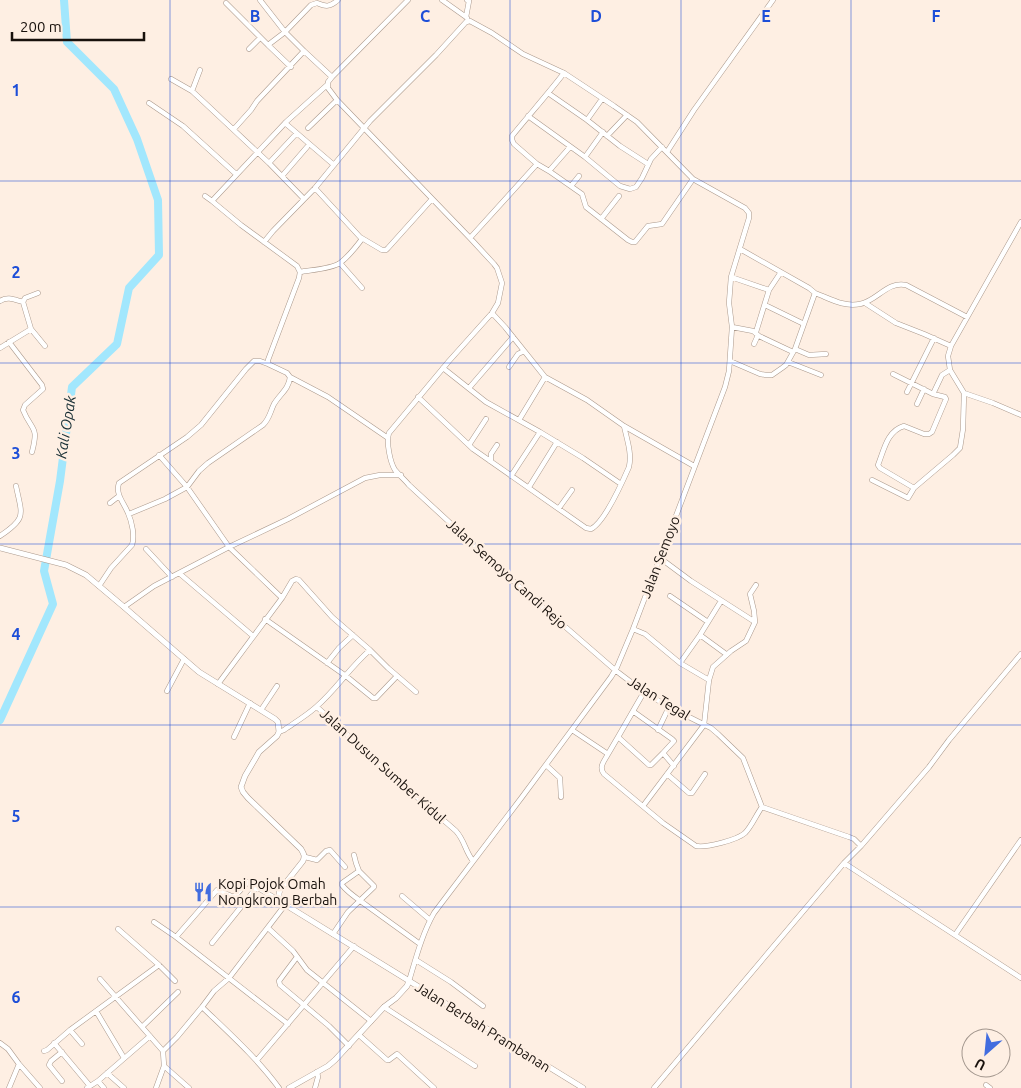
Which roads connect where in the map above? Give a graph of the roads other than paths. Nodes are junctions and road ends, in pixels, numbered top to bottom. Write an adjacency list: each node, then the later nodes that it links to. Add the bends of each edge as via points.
1 (260, 0): 9 (street)
2 (338, 0): 9 (street, via 327,6 312,5)
3 (408, 0): 17 (street)
4 (442, 0): 8 (street)
5 (469, 0): 8 (street)
6 (773, 0): 38 (street)
7 (226, 3): 10 (street)
8 (468, 19): 16 (street, via 531,58); 30 (street)
9 (285, 32): 11 (street); 13 (street)
10 (260, 38): 11 (street); 12 (street)
11 (268, 45): 14 (street)
12 (249, 49)
13 (304, 51): 14 (street); 17 (street)
14 (291, 67): 31 (street)
15 (200, 70): 20 (street)
16 (564, 73): 21 (street); 22 (street)
17 (332, 77): 19 (street)
18 (171, 80): 20 (street)
19 (327, 85): 23 (street); 28 (street)
20 (192, 91): 31 (street)
21 (548, 93): 26 (street); 27 (street)
22 (602, 98): 25 (street); 27 (street)
23 (337, 100): 29 (street); 30 (street)
24 (149, 104): 45 (street, via 184,126)
25 (627, 115): 33 (street); 36 (street)
26 (528, 116): 35 (street); 41 (street, via 512,140)
27 (587, 120): 33 (street)
28 (285, 123): 32 (street); 37 (street)
29 (308, 128)
30 (364, 128): 43 (street); 54 (street)
31 (234, 129): 37 (street)
32 (296, 134): 40 (street); 43 (street)
33 (605, 134): 39 (street); 42 (street)
34 (307, 147): 46 (street)
35 (570, 147): 39 (street); 44 (street)
36 (662, 147): 38 (street); 42 (street)
37 (258, 152): 40 (street); 45 (street)
38 (668, 152): 48 (street)
39 (585, 158): 42 (street, via 620,186 630,190 636,187)
40 (269, 163): 46 (street)
41 (537, 164): 44 (street); 58 (street)
42 (648, 164)
43 (334, 165): 50 (street)
44 (549, 171): 49 (street)
45 (236, 174): 55 (street)
46 (282, 176): 53 (street)
47 (579, 176): 49 (street)
48 (693, 179): 56 (street, via 662,224 648,226 635,242); 61 (street, Jalan Semoyo, via 749,213)
49 (571, 186): 56 (street, via 582,194 586,206)
50 (315, 188): 53 (street); 59 (street)
51 (205, 196): 55 (street)
52 (619, 196): 56 (street)
53 (304, 199): 60 (street)
54 (432, 199): 58 (street); 59 (street, via 386,250)
55 (212, 201): 60 (street)
56 (600, 219)
57 (1021, 222): 75 (street)
58 (470, 238): 74 (street, via 498,268 502,283)
59 (362, 240): 62 (street)
60 (264, 242): 63 (street, via 297,266)
61 (740, 249): 64 (street); 65 (street, Jalan Semoyo)
62 (340, 263): 63 (street); 66 (street)
63 (300, 272): 92 (street)
64 (781, 272): 67 (street); 69 (street)
65 (731, 277): 67 (street); 77 (street, Jalan Semoyo)
66 (362, 288)
67 (769, 290): 73 (street)
68 (38, 293): 71 (street)
69 (817, 294): 72 (street, via 845,305); 76 (street)
70 (0, 301): 71 (street, via 10,298)
71 (23, 302): 78 (street)
72 (865, 303): 75 (street, via 891,286 900,284); 81 (street, via 896,323)
73 (765, 304): 76 (street); 79 (street)
74 (492, 313): 80 (street); 94 (street)
75 (966, 317): 85 (street)
76 (804, 324): 88 (street)
77 (732, 327): 79 (street); 90 (street, Jalan Semoyo)
78 (31, 329): 82 (street); 84 (street)
79 (757, 334): 83 (street); 88 (street)
80 (513, 337): 87 (street); 101 (street)
81 (934, 338): 85 (street); 100 (street)
82 (9, 342): 86 (street); 117 (street, via 42,385 43,390 23,410 35,432)
83 (754, 344)
84 (45, 346)
85 (951, 346): 95 (street, via 948,356)
86 (0, 348)
87 (524, 351): 93 (street); 99 (street)
88 (794, 351): 89 (street); 91 (street)
89 (826, 354)
90 (730, 361): 91 (street, via 769,376); 120 (street, Jalan Semoyo, via 723,396)
91 (788, 362): 97 (street)
92 (268, 364): 98 (street); 118 (street, via 254,361 201,425)
93 (509, 367)
94 (443, 368): 101 (street); 106 (street)
95 (950, 370): 104 (street); 105 (street, via 942,376)
96 (893, 374): 100 (street)
97 (821, 375)
98 (290, 377): 113 (street, via 328,397); 126 (street, via 286,390 273,405 264,425 208,463)
99 (545, 377): 110 (street); 111 (street, via 587,400)
100 (911, 383): 102 (street); 103 (street)
101 (469, 388): 110 (street, via 486,402)
102 (924, 389): 105 (street); 107 (street)
103 (907, 392)
104 (964, 393): 108 (street); 128 (street, via 960,448)
105 (933, 394): 128 (street, via 946,399 932,432 924,434 904,426 892,432 878,465)
106 (418, 397): 113 (street); 115 (street)
107 (917, 404)
108 (1021, 415)
109 (486, 419): 115 (street)
110 (519, 420): 112 (street)
111 (624, 426): 120 (street); 124 (street, via 631,461)
112 (540, 432): 114 (street); 122 (street)
113 (388, 438): 121 (street, Jalan Semoyo Candi Rejo, via 394,469)
114 (557, 442): 124 (street); 127 (street)
115 (469, 445): 119 (street)
116 (496, 446): 119 (street)
117 (32, 452)
118 (160, 455): 126 (street); 130 (street, via 119,483)
119 (490, 461): 122 (street)
120 (694, 466): 138 (street, Jalan Semoyo)
121 (401, 475): 135 (street, via 366,478); 160 (street, Jalan Semoyo Candi Rejo, via 518,585)
122 (512, 476): 127 (street)
123 (872, 480): 128 (street, via 908,498)
124 (622, 484): 132 (street, via 594,528 586,528)
125 (16, 486): 134 (street, via 21,515 15,526)
126 (187, 487): 133 (street); 135 (street)
127 (529, 488): 132 (street)
128 (914, 488)
129 (572, 490): 132 (street)
130 (119, 496): 131 (street); 133 (street)
131 (110, 503)
132 (559, 508)
133 (129, 514): 142 (street, via 134,536 132,545)
134 (0, 536)
135 (230, 547): 139 (street); 144 (street)
136 (0, 548): 142 (street, via 74,568)
137 (146, 549): 140 (street)
138 (660, 558): 145 (street); 150 (street, Jalan Semoyo)
139 (179, 573): 140 (street); 153 (street)
140 (172, 577): 146 (street)
141 (756, 585): 149 (street, via 750,594)
142 (100, 586): 146 (street)
143 (670, 596): 148 (street)
144 (282, 598): 147 (street); 151 (street, via 294,579 299,580)
145 (721, 602): 148 (street); 149 (street)
146 (124, 607): 157 (street)
147 (265, 619): 153 (street); 158 (street)
148 (708, 622): 152 (street)
149 (755, 622): 155 (street, via 746,641)
150 (633, 629): 159 (street, via 645,634); 160 (street, Jalan Semoyo)
151 (353, 635): 154 (street); 158 (street)
152 (700, 635): 155 (street); 159 (street)
153 (253, 636): 164 (street)
154 (370, 650): 161 (street); 162 (street)
155 (726, 654): 163 (street, via 713,667)
156 (1021, 654): 190 (street)
157 (184, 659): 164 (street); 166 (street)
158 (327, 663): 161 (street)
159 (680, 663): 163 (street)
160 (615, 670): 168 (street, Jalan Tegal); 175 (street, Jalan Semoyo)
161 (346, 676): 162 (street, via 375,699); 170 (street)
162 (397, 676): 167 (street)
163 (709, 680): 174 (street)
164 (218, 684): 169 (street)
165 (277, 686): 172 (street)
166 (166, 691)
167 (416, 692)
168 (644, 692): 171 (street, Jalan Tegal); 173 (street)
169 (250, 703): 172 (street); 178 (street)
170 (316, 707): 177 (street, Jalan Dusun Sumber Kidul); 193 (street, Jalan Dusun Sumber Kidul, via 456,831)
171 (669, 707): 174 (street, Jalan Tegal); 176 (street)
172 (261, 710): 177 (street, via 278,722)
173 (634, 712): 176 (street); 179 (street)
174 (704, 725): 183 (street); 188 (street, Jalan Tegal, via 743,758)
175 (572, 730): 181 (street); 182 (street, Jalan Semoyo)
176 (658, 730): 180 (street, via 674,741)
177 (279, 732): 192 (street, via 254,759 241,787)
178 (234, 737)
179 (618, 738): 180 (street, via 649,765); 181 (street)
180 (663, 752): 183 (street)
181 (608, 754): 187 (street, via 601,771)
182 (546, 765): 186 (street, via 560,778); 193 (street, Jalan Semoyo)
183 (674, 766): 184 (street)
184 (667, 774): 185 (street, via 690,793); 187 (street)
185 (705, 774)
186 (561, 797)
187 (643, 806): 188 (street, via 696,846 703,847 740,836)
188 (762, 806): 190 (street, via 854,839)
189 (1021, 840): 207 (street)
190 (861, 846): 194 (street)
191 (354, 854): 196 (street)
192 (305, 857): 195 (street, via 317,860 330,850); 199 (street, via 280,890)
193 (473, 861): 202 (street, Jalan Semoyo)
194 (844, 863): 207 (street); 262 (street)
195 (345, 867)
196 (359, 871): 200 (street, via 374,886); 200 (street, via 342,885)
197 (257, 887): 199 (street); 208 (street, via 248,882 234,897 217,890); 209 (street)
198 (402, 896): 202 (street)
199 (279, 898): 201 (street, Jalan Berbah Prambanan)
200 (360, 900): 206 (street, via 344,916); 210 (street)
201 (285, 905): 204 (street); 206 (street, Jalan Berbah Prambanan)
202 (430, 920): 210 (street, Jalan Semoyo)
203 (154, 922): 208 (street)
204 (268, 928): 212 (street); 215 (street)
205 (118, 929): 214 (street)
206 (333, 934): 211 (street, Jalan Berbah Prambanan)
207 (955, 934): 216 (street)
208 (176, 937): 215 (street)
209 (212, 943)
210 (420, 944): 213 (street, Jalan Semoyo)
211 (354, 946): 219 (street, Jalan Berbah Prambanan); 220 (street)
212 (297, 957): 220 (street); 223 (street, via 279,982)
213 (416, 960): 219 (street, Jalan Semoyo); 224 (street)
214 (159, 965): 218 (street); 222 (street)
215 (229, 978): 225 (street); 229 (street)
216 (1021, 978)
217 (100, 979): 222 (street)
218 (175, 981)
219 (409, 981): 226 (street); 261 (street, Jalan Berbah Prambanan)
220 (323, 983): 223 (street); 228 (street)
221 (178, 992): 230 (street)
222 (116, 996): 227 (street); 230 (street)
223 (304, 1005): 229 (street); 237 (street)
224 (483, 1006)
225 (202, 1007): 239 (street); 242 (street)
226 (384, 1007): 228 (street); 245 (street)
227 (96, 1011): 231 (street); 241 (street)
228 (371, 1022): 232 (street)
229 (288, 1024): 242 (street)
230 (142, 1027): 233 (street)
231 (70, 1030): 235 (street); 236 (street)
232 (359, 1035): 237 (street); 260 (street, via 386,1060 397,1054)
233 (150, 1036): 239 (street); 241 (street)
234 (0, 1043): 243 (street)
235 (54, 1044): 238 (street); 240 (street)
236 (82, 1044)
237 (349, 1046): 247 (street, via 331,1064)
238 (44, 1051)
239 (164, 1051): 244 (street)
240 (62, 1052): 248 (street, via 49,1065); 250 (street)
241 (124, 1058): 246 (street)
242 (257, 1060): 257 (street)
243 (19, 1064): 251 (street); 252 (street)
244 (164, 1066): 255 (street); 256 (street)
245 (475, 1066)
246 (107, 1072): 249 (street); 254 (street)
247 (317, 1072): 258 (street); 259 (street)
248 (62, 1081)
249 (98, 1081): 250 (street); 253 (street)
250 (88, 1087)
251 (9, 1088)
252 (40, 1088)
253 (104, 1088)
254 (124, 1088)
255 (156, 1088)
256 (189, 1088)
257 (279, 1088)
258 (289, 1088)
259 (315, 1088)
260 (434, 1088)
261 (583, 1088)
262 (654, 1088)

